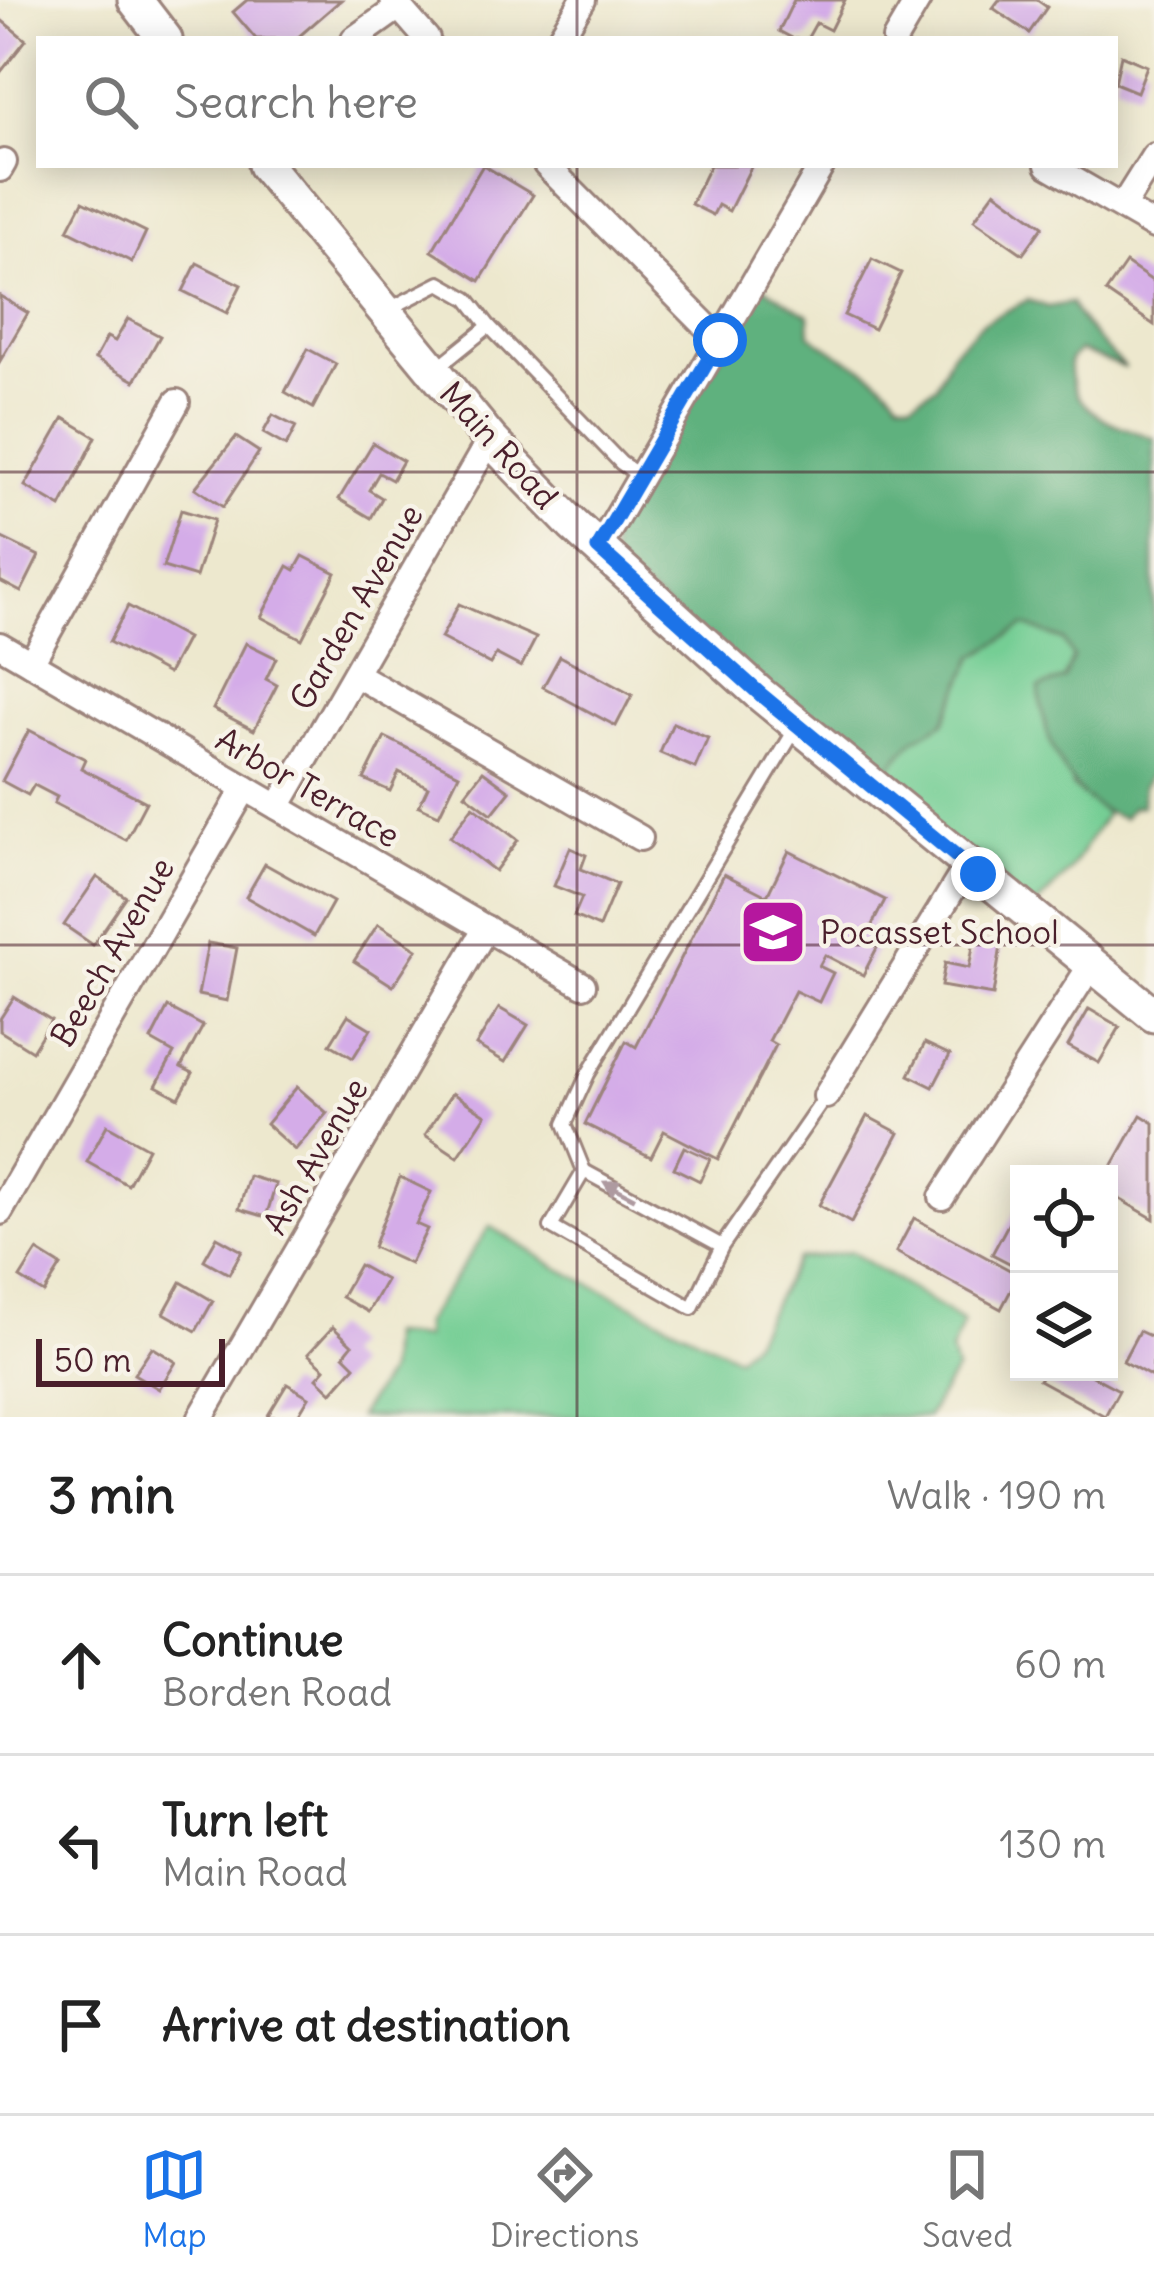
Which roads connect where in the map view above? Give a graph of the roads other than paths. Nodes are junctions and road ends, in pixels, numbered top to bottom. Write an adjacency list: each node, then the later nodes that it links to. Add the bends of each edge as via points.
1 (135, 0): 5 (main road)
2 (583, 0): 8 (street)
3 (918, 0): 9 (street)
4 (396, 3): 6 (street); 7 (street)
5 (163, 36)
6 (358, 36)
7 (425, 36)
8 (561, 36)
9 (897, 36)
10 (1154, 156): 15 (street)
11 (267, 168): 17 (main road, Main Road)
12 (549, 168): 19 (street)
13 (820, 168): 19 (street)
14 (1053, 168): 15 (street)
15 (1122, 207): 16 (street)
16 (1154, 226)
17 (383, 313): 18 (lane, via 440,283 468,298); 20 (main road, Main Road)
18 (489, 326): 20 (lane); 23 (lane)
19 (720, 340): 23 (street)
20 (433, 371): 22 (main road, Main Road)
21 (177, 402): 26 (street)
22 (490, 439): 24 (main road, Main Road); 27 (street, Garden Avenue)
23 (640, 476): 24 (street)
24 (598, 548): 28 (main road, Main Road)
25 (1, 647): 26 (street, Arbor Terrace)
26 (31, 663): 29 (street, Arbor Terrace)
27 (355, 674): 30 (street, Garden Avenue); 31 (street)
28 (797, 725): 32 (main road, Main Road); 38 (lane, via 588,1074 566,1124)
29 (245, 788): 30 (street, Arbor Terrace); 40 (street, Beech Avenue)
30 (278, 807): 33 (street, Arbor Terrace)
31 (640, 838)
32 (967, 866): 34 (main road, Main Road); 37 (street)
33 (486, 928): 35 (street, Arbor Terrace); 42 (street, Ash Avenue)
34 (1091, 965): 36 (main road, Main Road); 39 (street)
35 (583, 985)
36 (1154, 1015)
37 (826, 1096): 41 (lane)
38 (584, 1171): 41 (lane, one-way to 38); 41 (lane, via 551,1227 692,1308)
39 (941, 1197)
40 (0, 1212)
41 (722, 1246)
42 (201, 1417)

